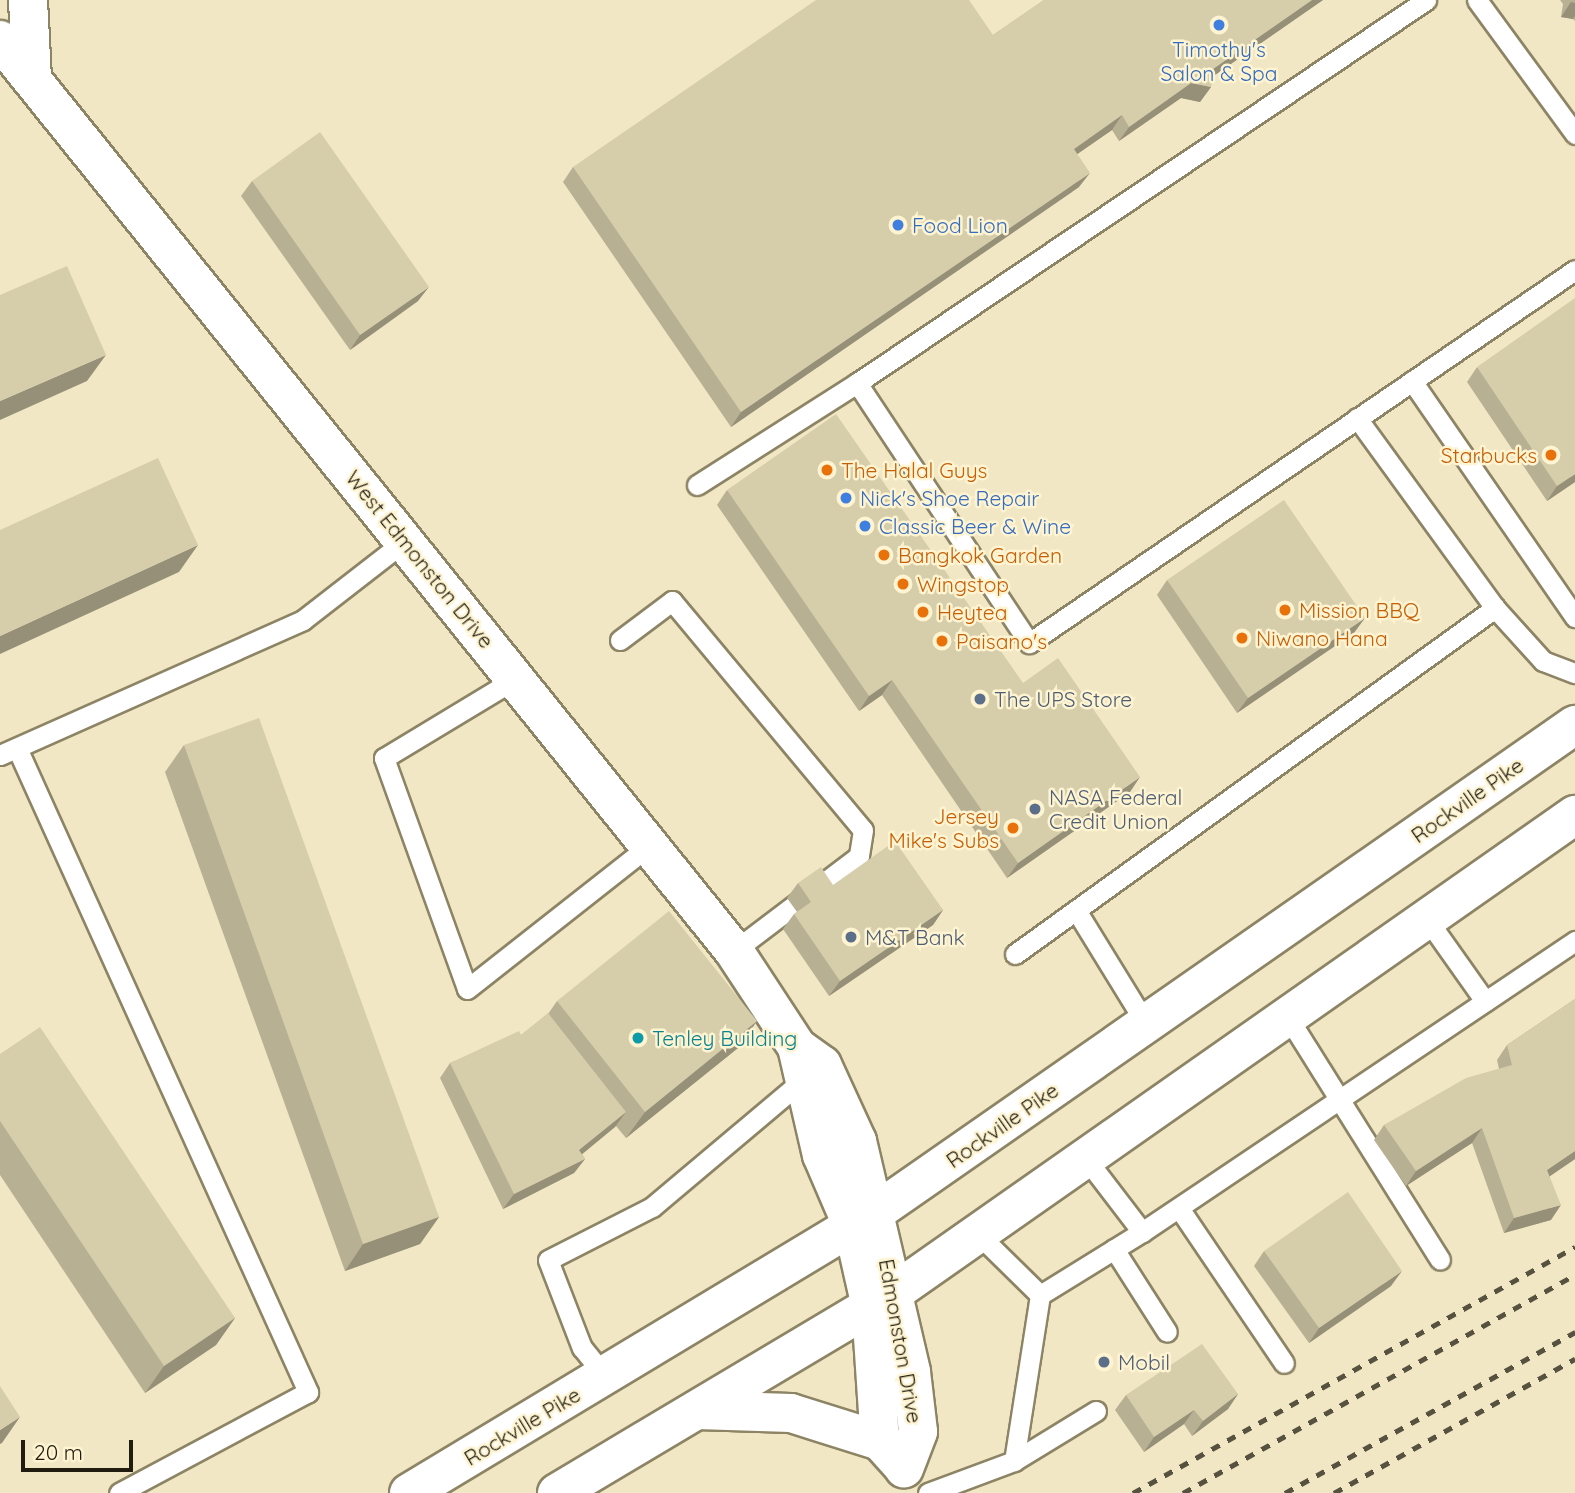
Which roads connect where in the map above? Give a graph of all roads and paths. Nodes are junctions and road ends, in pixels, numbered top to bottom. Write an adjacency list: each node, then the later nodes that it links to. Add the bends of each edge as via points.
1 (28, 0): 5 (main road)
2 (1426, 0): 9 (lane)
3 (1477, 0): 6 (lane)
4 (0, 40): 5 (main road, West Edmonston Drive)
5 (32, 79): 12 (main road, West Edmonston Drive)
6 (1575, 134)
7 (1575, 270): 8 (lane)
8 (1412, 381): 10 (lane); 14 (lane)
9 (857, 383): 10 (lane, via 1029,643); 11 (lane)
10 (1357, 418): 13 (lane)
11 (697, 485)
12 (405, 541): 17 (main road, West Edmonston Drive); 19 (lane, via 303,620)
13 (1495, 608): 16 (lane, via 1543,662); 22 (lane)
14 (1575, 617)
15 (620, 640): 25 (lane, via 672,601 863,830 859,856)
16 (1575, 673)
17 (515, 679): 21 (main road, West Edmonston Drive); 21 (lane, via 384,758 467,989)
18 (1575, 724): 29 (main road, Rockville Pike)
19 (8, 751): 48 (lane, via 308,1392)
20 (1575, 816): 23 (main road)
21 (649, 846): 25 (main road, West Edmonston Drive)
22 (1076, 910): 26 (lane); 29 (lane)
23 (1429, 922): 27 (lane); 28 (main road)
24 (1575, 942): 27 (lane)
25 (734, 951): 30 (main road, West Edmonston Drive)
26 (1015, 954)
27 (1485, 1001): 31 (lane)
28 (1289, 1019): 31 (lane); 32 (main road)
29 (1146, 1024): 34 (main road, Rockville Pike)
30 (800, 1063): 34 (main road, West Edmonston Drive, via 822,1155); 43 (lane, via 652,1207 548,1260 582,1348)
31 (1342, 1097): 33 (lane); 38 (lane)
32 (1087, 1160): 35 (lane); 36 (main road)
33 (1179, 1208): 35 (lane); 42 (lane)
34 (865, 1219): 40 (main road, Edmonston Drive); 43 (main road, Rockville Pike)
35 (1142, 1232): 37 (lane)
36 (978, 1234): 39 (lane); 40 (main road)
37 (1114, 1249): 39 (lane); 41 (lane)
38 (1440, 1260)
39 (1040, 1295): 46 (lane)
40 (882, 1300): 44 (main road); 47 (main road, Edmonston Drive)
41 (1167, 1332)
42 (1284, 1363)
43 (605, 1377): 49 (main road, Rockville Pike)
44 (697, 1410): 47 (main road, via 791,1413); 50 (main road)
45 (1096, 1411): 46 (lane)
46 (1014, 1461): 47 (lane)
47 (905, 1474)
48 (119, 1493)
49 (409, 1493)
50 (557, 1493)

